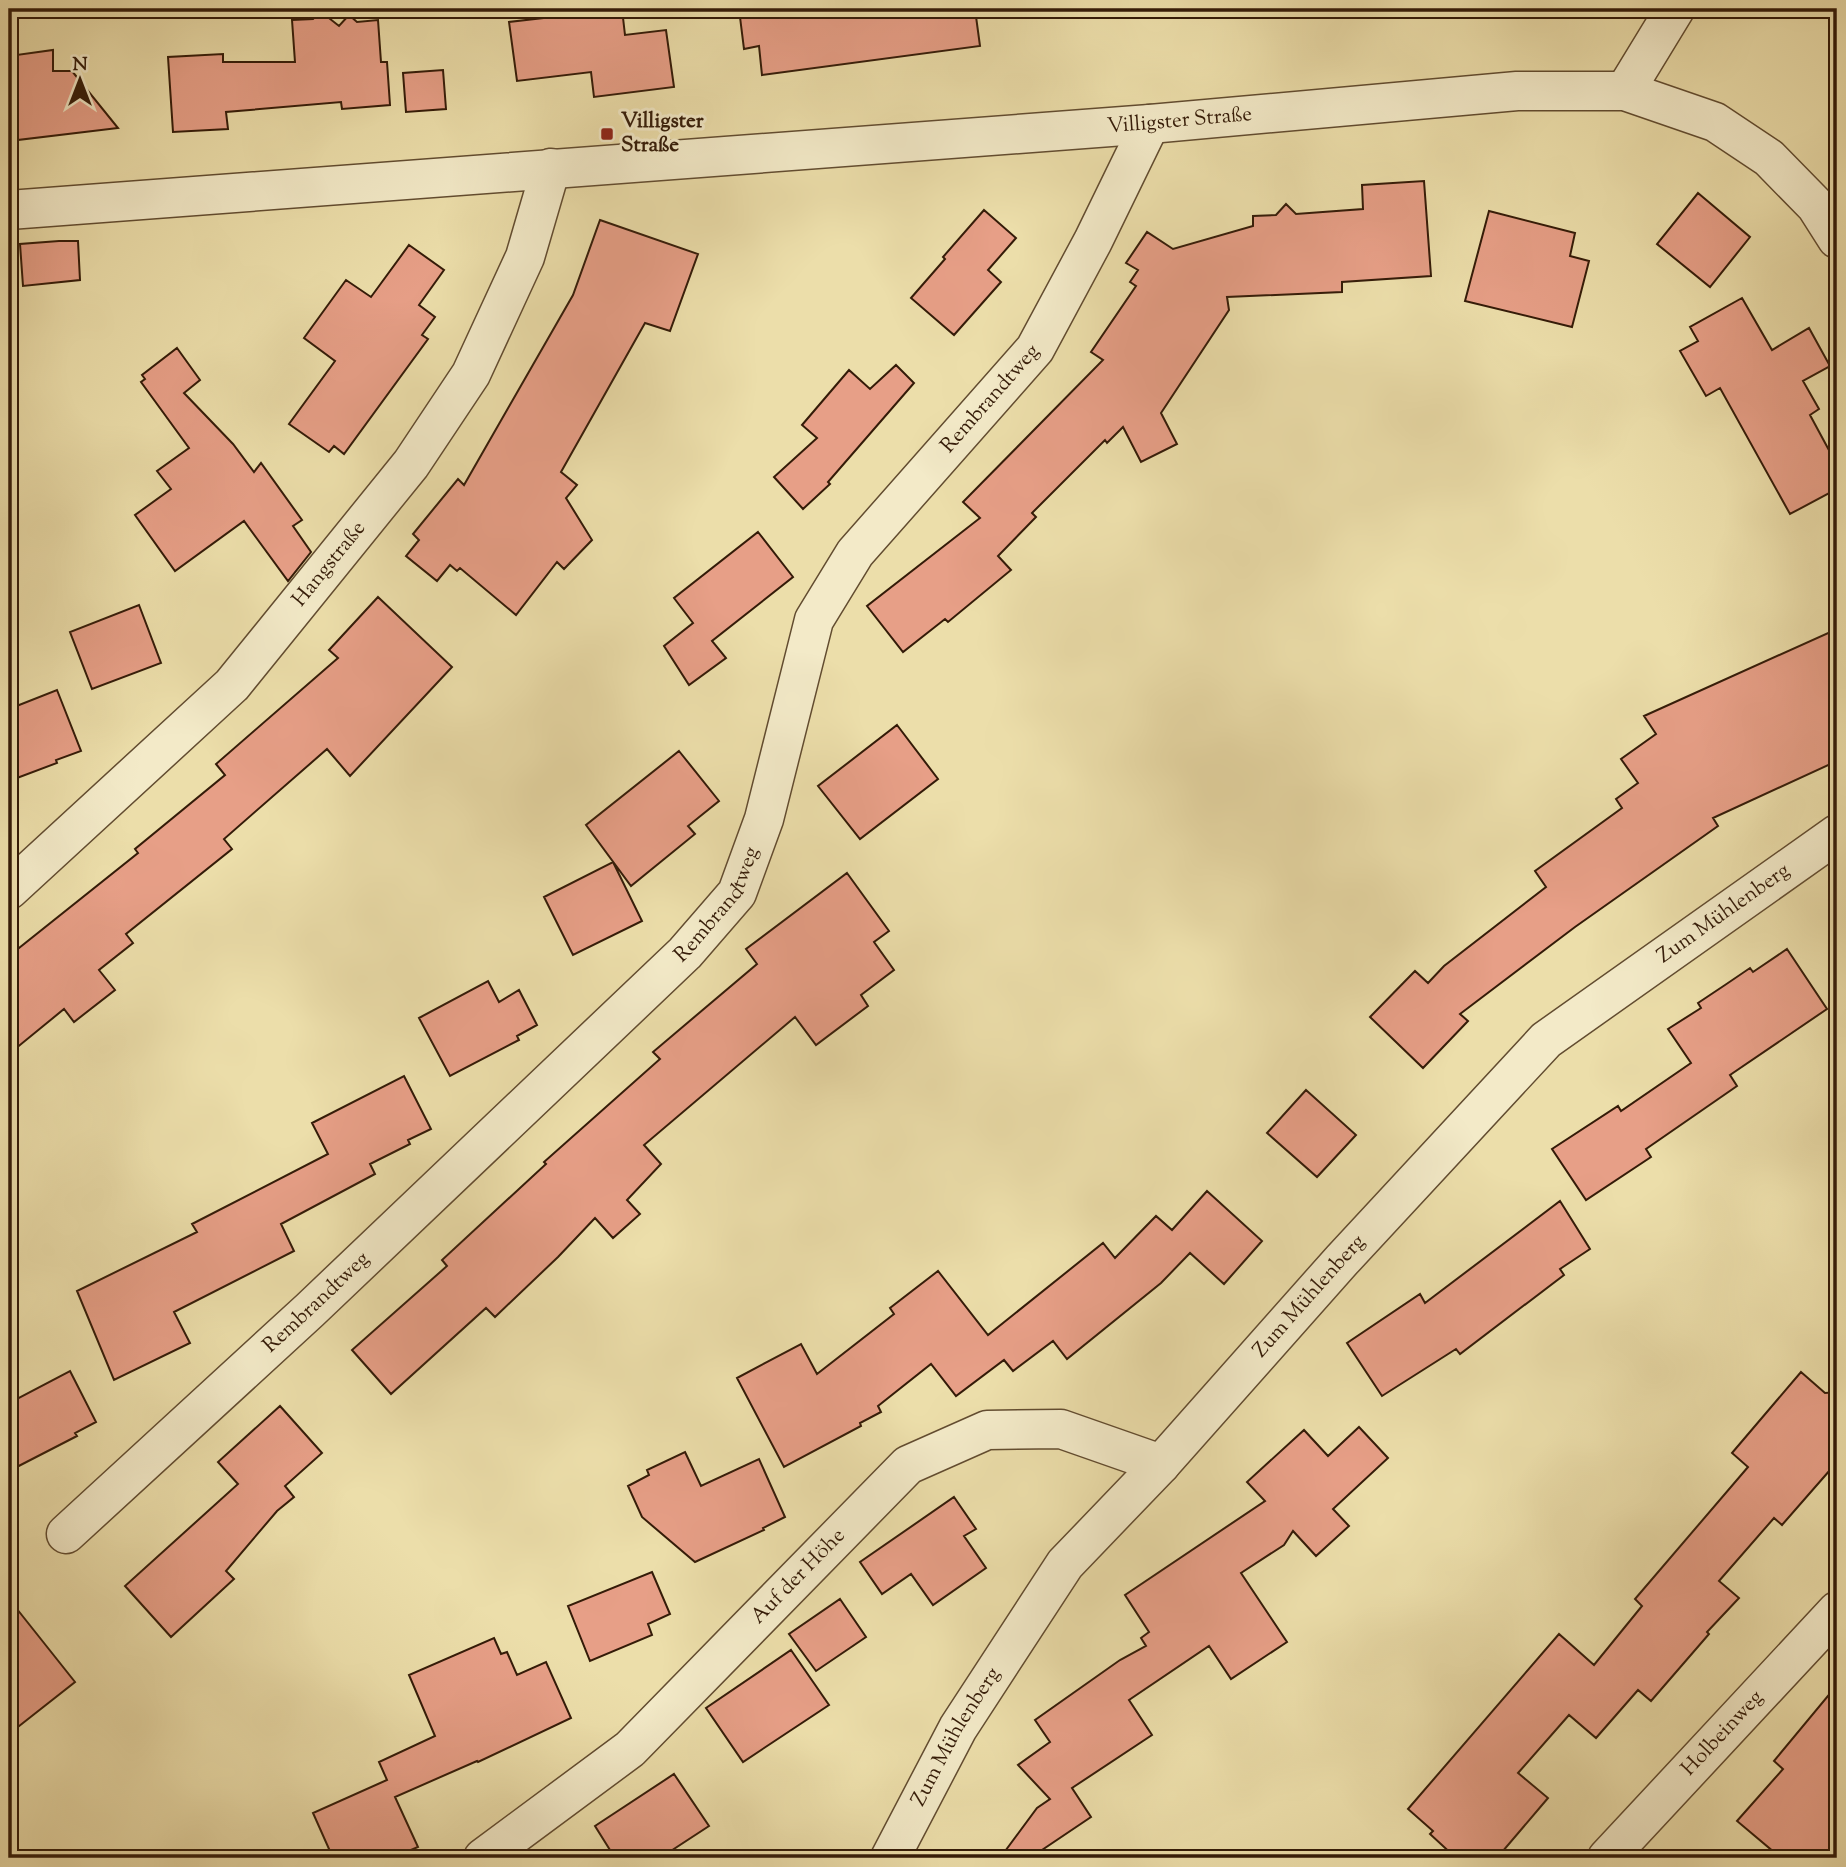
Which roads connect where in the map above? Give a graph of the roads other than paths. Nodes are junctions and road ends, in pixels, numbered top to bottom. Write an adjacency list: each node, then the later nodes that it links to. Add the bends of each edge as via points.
1 (1675, 9): 2 (street)
2 (1625, 91): 3 (street, Villigster Straße, via 1517,91); 6 (street, Villigster Straße, via 1714,122 1769,158 1816,206)
3 (1150, 124): 4 (street, Villigster Straße); 10 (street, Rembrandtweg, via 1035,349 855,554 814,620 764,819 737,892 685,953 310,1310)
4 (551, 168): 5 (street, Villigster Straße); 8 (street, Hangstraße, via 525,257 471,374 411,464 232,685)
5 (9, 210)
6 (1837, 239)
7 (1837, 834): 9 (street, Zum Mühlenberg, via 1546,1040)
8 (9, 890)
9 (1161, 1464): 12 (street, Auf der Höhe, via 1061,1429 987,1430 908,1465 630,1749); 13 (street, Zum Mühlenberg, via 1065,1563 958,1728)
10 (66, 1534)
11 (1837, 1611): 14 (street, Holbeinweg)
12 (483, 1858)
13 (890, 1858)
14 (1607, 1858)

